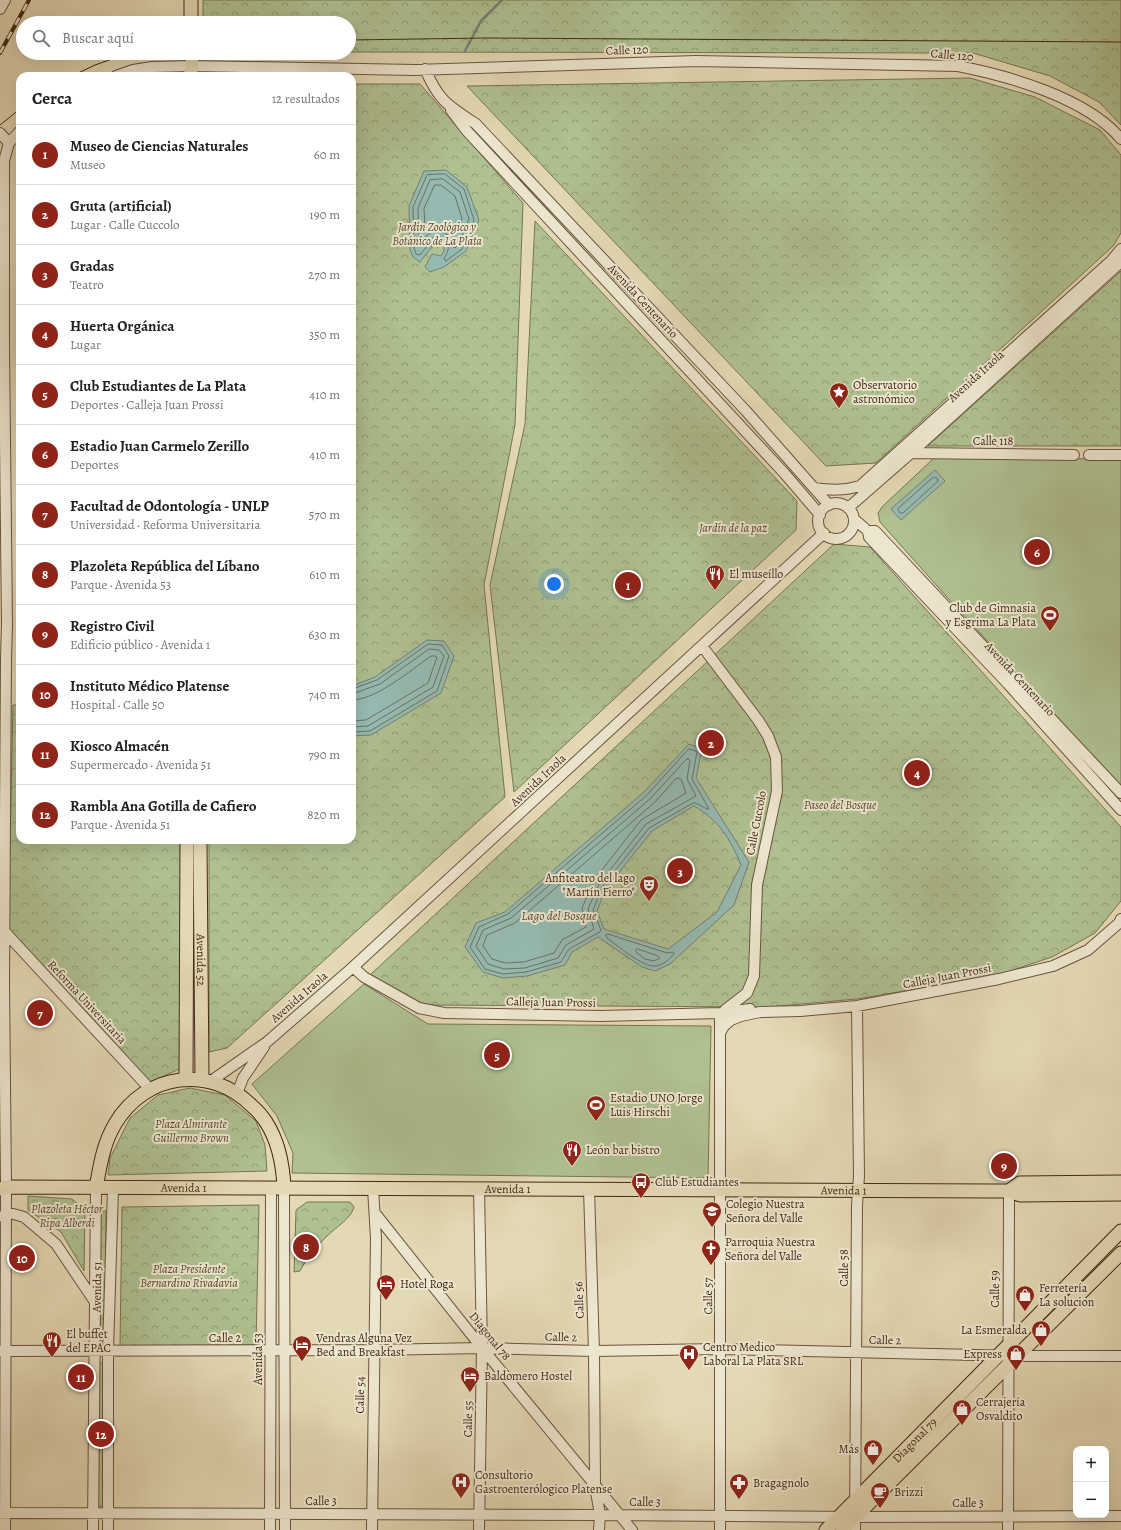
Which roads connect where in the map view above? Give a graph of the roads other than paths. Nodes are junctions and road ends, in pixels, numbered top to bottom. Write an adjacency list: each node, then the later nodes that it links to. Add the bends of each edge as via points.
1 (5, 0): 3 (street)
2 (192, 0): 4 (main road)
3 (0, 9)
4 (192, 16)
5 (192, 68): 6 (street, Calle 120); 7 (street, Calle 120, via 152,67)
6 (420, 69): 8 (street); 11 (street, Calle 120, via 696,61 958,66 993,73 1068,101 1097,117)
7 (127, 72)
8 (448, 105): 19 (street, via 482,130); 22 (street, Avenida Centenario, via 466,130 775,463)
9 (0, 133): 12 (street)
10 (16, 135): 12 (street)
11 (1121, 139)
12 (9, 143): 32 (street, via 4,161 7,616)
13 (1121, 249): 19 (street, via 860,486 846,490)
14 (1121, 262): 15 (street, Avenida Iraola)
15 (911, 453): 16 (street, Calle 118); 21 (street, Avenida Iraola)
16 (1074, 455)
17 (1090, 455): 18 (street)
18 (1121, 455)
19 (814, 488): 20 (street)
20 (829, 505): 21 (street, via 842,504); 22 (street)
21 (848, 508): 23 (street)
22 (820, 515): 25 (street, via 819,525)
23 (854, 519): 24 (street, Avenida Centenario); 25 (street, via 852,530 844,537 834,539)
24 (868, 530): 27 (street, Avenida Centenario, via 875,531); 28 (street, Avenida Centenario, via 869,537 1008,684)
25 (824, 533): 26 (street, Avenida Iraola)
26 (702, 646): 33 (street, Avenida Iraola); 37 (street, Calle Cuccolo, via 758,720 776,757 777,791 757,885 754,976 748,993)
27 (1121, 793)
28 (1121, 810)
29 (187, 844): 40 (main road, Avenida 52)
30 (200, 844): 41 (main road, Avenida 52)
31 (1121, 919): 35 (street, Calleja Juan Prossi, via 1088,950 1053,966)
32 (5, 932): 34 (street); 42 (street, Reforma Universitaria)
33 (353, 967): 37 (street, Calleja Juan Prossi, via 364,977 419,1008 444,1013 601,1016); 39 (street, Avenida Iraola)
34 (2, 981): 45 (street)
35 (857, 1006): 36 (street, Calleja Juan Prossi); 53 (street, Calle 58)
36 (760, 1012): 37 (street, Calleja Juan Prossi, via 748,1009); 38 (street, Calleja Juan Prossi, via 731,1020)
37 (720, 1013): 38 (street, Calle 57)
38 (720, 1033): 52 (street, Calle 57)
39 (267, 1042): 41 (street, Avenida Iraola); 43 (street, Avenida Iraola, via 243,1078)
40 (186, 1079): 41 (main road); 42 (main road)
41 (206, 1080): 43 (main road, via 225,1086)
42 (150, 1089): 46 (main road, via 115,1123 105,1144)
43 (238, 1094): 48 (main road, via 266,1121 280,1151 284,1168)
44 (1121, 1182): 54 (main road, Avenida 1, via 1020,1184)
45 (2, 1187): 46 (main road, Avenida 1); 57 (street)
46 (96, 1188): 47 (main road, Avenida 1); 60 (street, Avenida 51)
47 (113, 1188): 48 (main road, Avenida 1); 68 (street, Avenida 51)
48 (278, 1188): 49 (main road, Avenida 1); 63 (street, Avenida 53); 64 (street)
49 (373, 1188): 50 (main road, Avenida 1); 56 (street, Calle 54)
50 (480, 1188): 51 (main road, Avenida 1); 61 (street, Calle 55)
51 (589, 1189): 52 (main road, Avenida 1); 69 (street, Calle 56)
52 (720, 1190): 53 (main road, Avenida 1); 62 (street, Calle 57)
53 (858, 1190): 54 (main road, Avenida 1); 70 (street, Calle 58)
54 (1009, 1191): 55 (main road, Avenida 1, via 1020,1195); 71 (street, Calle 59)
55 (1121, 1194)
56 (375, 1213): 61 (street, Diagonal 78); 65 (street, Calle 54)
57 (3, 1216): 60 (street, via 24,1217 56,1244); 66 (street)
58 (1121, 1231): 71 (main road, Diagonal 79)
59 (1121, 1253): 71 (main road, Diagonal 79)
60 (95, 1302): 67 (street, Avenida 51)
61 (482, 1348): 65 (street, Calle 2); 69 (street, Calle 2); 73 (street, Diagonal 78); 81 (street, Calle 55)
62 (721, 1349): 69 (street, Calle 2); 70 (street, Calle 2); 84 (street, Calle 57)
63 (272, 1350): 64 (street, Calle 2); 68 (street, Calle 2); 78 (street, Avenida 53)
64 (285, 1350): 65 (street, Calle 2); 79 (street)
65 (374, 1350): 80 (street, Calle 54)
66 (3, 1351): 67 (street, Calle 2); 75 (street)
67 (95, 1351): 68 (street, Calle 2); 76 (street, Avenida 51)
68 (108, 1351): 77 (street, Avenida 51)
69 (594, 1351): 73 (street, Calle 56)
70 (857, 1352): 71 (street, Calle 2); 74 (street, Calle 58)
71 (1009, 1356): 72 (street, Calle 2); 74 (main road, Diagonal 79); 86 (street, Calle 59); 88 (main road, Diagonal 79)
72 (1121, 1356)
73 (595, 1486): 82 (street, Calle 56); 83 (street, Diagonal 78)
74 (856, 1500): 85 (main road, Diagonal 79); 88 (street, Calle 58)
75 (2, 1513): 76 (street, Calle 3); 89 (street)
76 (93, 1513): 77 (street, Calle 3); 90 (street, Avenida 51)
77 (108, 1514): 78 (street, Calle 3); 91 (street, Avenida 51)
78 (270, 1514): 79 (street, Calle 3); 92 (street, Avenida 53)
79 (285, 1514): 80 (street, Calle 3); 93 (street)
80 (372, 1514): 81 (street, Calle 3); 94 (street, Calle 54)
81 (479, 1514): 82 (street, Calle 3); 95 (street, Calle 55)
82 (600, 1514): 83 (street, Calle 3); 96 (street, Calle 56)
83 (620, 1515): 84 (street, Calle 3); 97 (street, Diagonal 78)
84 (721, 1516): 85 (street, Calle 3); 98 (street, Calle 57)
85 (841, 1516): 88 (street, Calle 3); 99 (main road, Diagonal 79)
86 (1008, 1516): 87 (street, Calle 3); 88 (street, Calle 3); 102 (street, Calle 59)
87 (1121, 1516)
88 (855, 1517): 100 (main road, Diagonal 79); 101 (street, Calle 58)
89 (5, 1530)
90 (93, 1530)
91 (108, 1530)
92 (270, 1530)
93 (285, 1530)
94 (372, 1530)
95 (479, 1530)
96 (600, 1530)
97 (632, 1530)
98 (720, 1530)
99 (826, 1530)
100 (842, 1530)
101 (855, 1530)
102 (1008, 1530)

